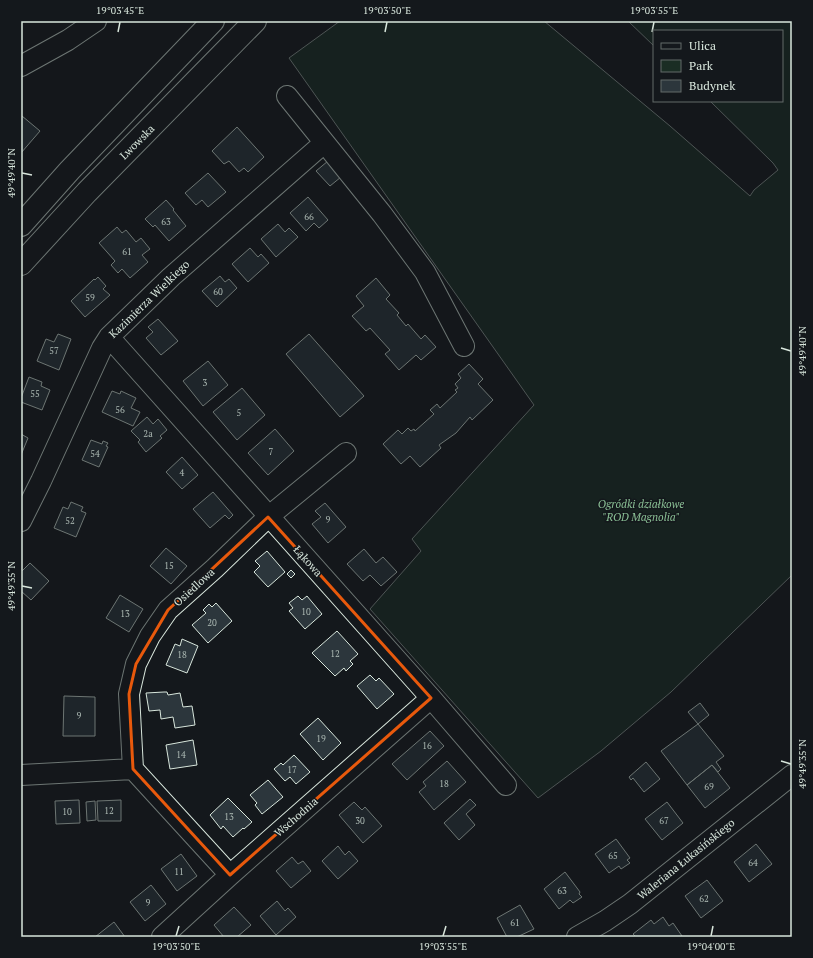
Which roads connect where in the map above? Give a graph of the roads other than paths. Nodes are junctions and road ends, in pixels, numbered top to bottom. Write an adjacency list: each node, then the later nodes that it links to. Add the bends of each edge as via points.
1 (96, 21): 4 (street)
2 (213, 21): 7 (main road, via 70,170)
3 (255, 21): 8 (main road, Lwowska, via 87,192)
4 (21, 66)
5 (287, 96): 6 (street)
6 (324, 143): 9 (street, Kazimierza Wielkiego, via 171,277); 10 (street, via 425,272)
7 (21, 225)
8 (21, 264)
9 (109, 337): 12 (street, Łąkowa); 13 (street, Kazimierza Wielkiego)
10 (464, 346)
11 (346, 453): 12 (street, Osiedlowa)
12 (268, 517): 14 (street, Łąkowa); 15 (street, Osiedlowa, via 168,610 150,636 136,664 129,694)
13 (21, 521)
14 (431, 698): 18 (street, Łąkowa); 19 (street, Wschodnia)
15 (133, 769): 16 (street); 19 (street)
16 (21, 775)
17 (792, 775): 21 (street, Waleriana Łukasińskiego, via 630,904)
18 (506, 785)
19 (230, 875): 20 (street, Wschodnia)
20 (162, 937)
21 (577, 937)

